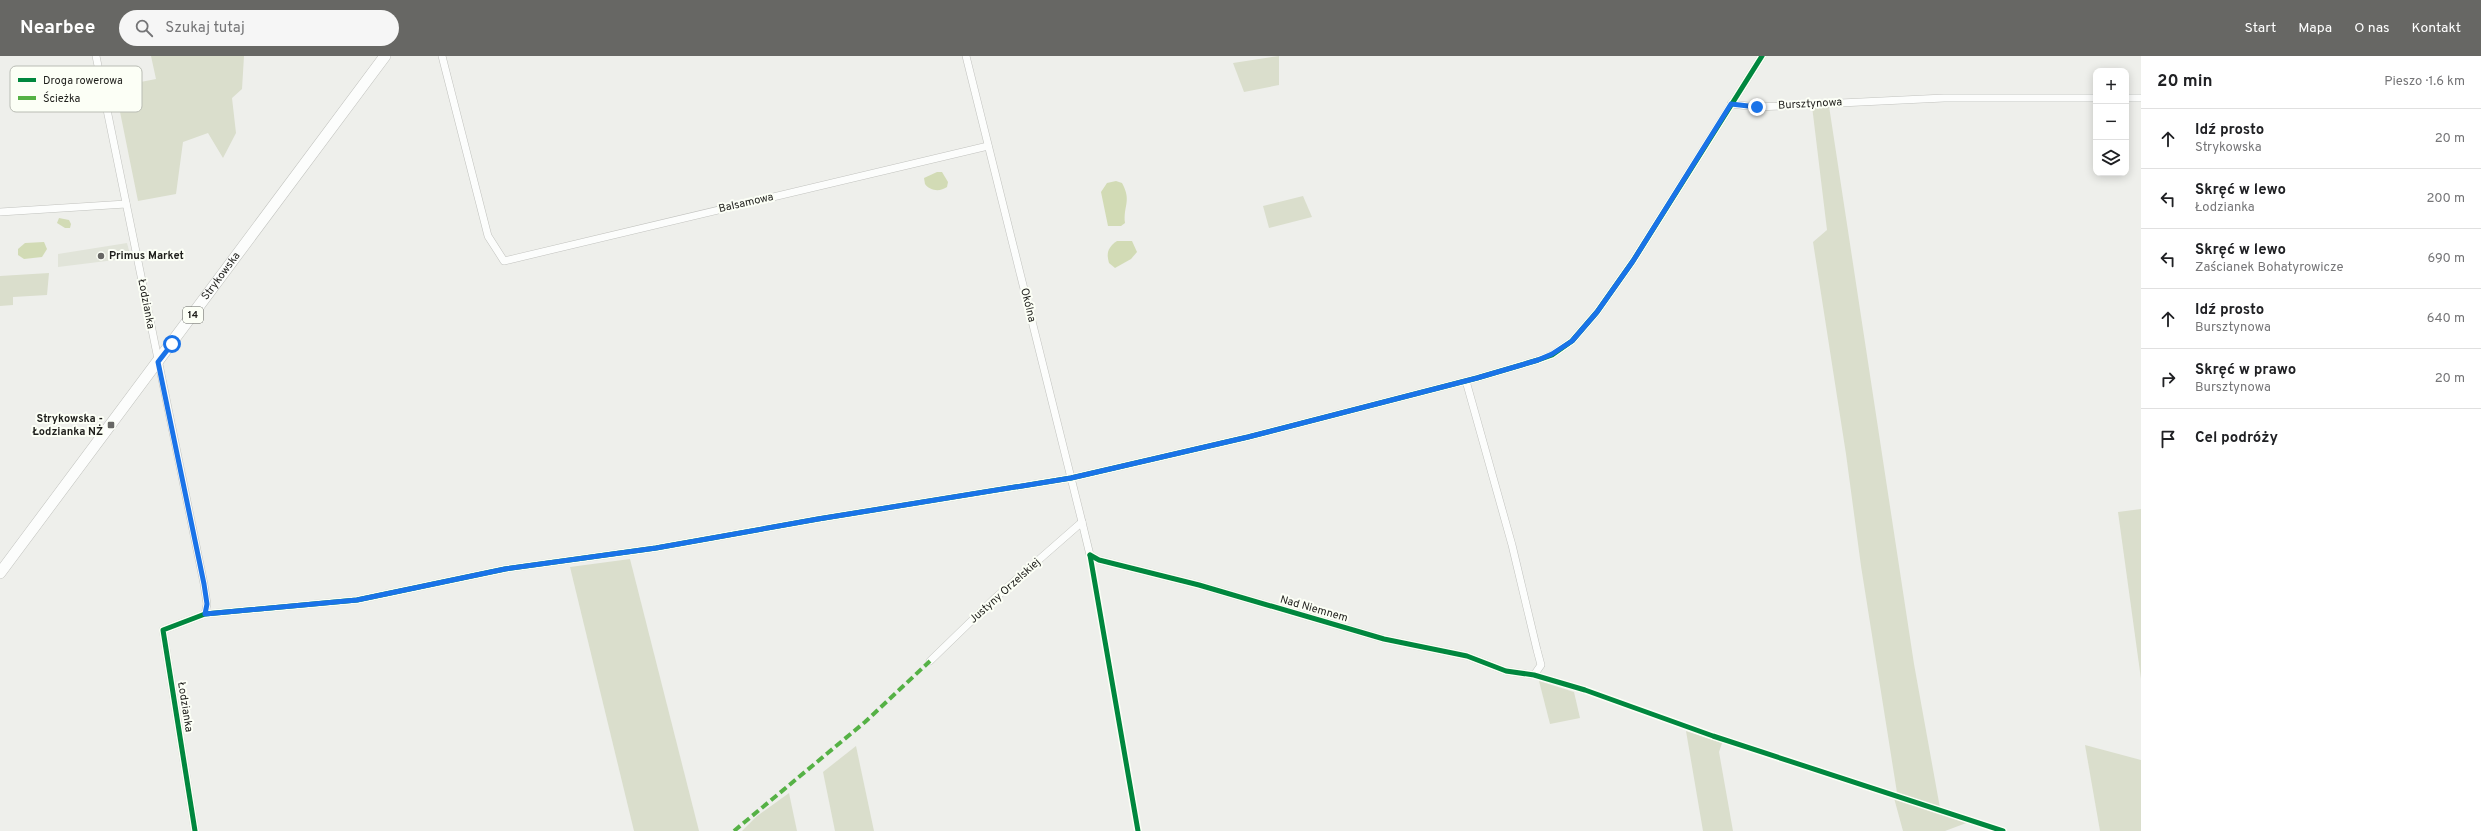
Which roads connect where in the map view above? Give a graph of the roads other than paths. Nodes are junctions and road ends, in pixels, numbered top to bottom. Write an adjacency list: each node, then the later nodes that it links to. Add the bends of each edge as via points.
1 (96, 56): 6 (street, Łodzianka)
2 (385, 56): 15 (main road, Strykowska / 14)
3 (442, 56): 12 (street, Balsamowa, via 486,230 490,242 504,261)
4 (966, 56): 12 (street, Okólna)
5 (1762, 56): 10 (street)
6 (98, 66)
7 (2093, 98): 10 (street, Bursztynowa, via 1936,98 1757,107)
8 (2129, 98): 9 (street)
9 (2141, 98)
10 (1731, 104): 16 (street, via 1633,261 1582,331 1552,354)
11 (107, 112): 13 (street, Łodzianka)
12 (988, 146): 17 (street, Okólna)
13 (126, 204): 14 (street); 15 (street, Łodzianka)
14 (0, 212)
15 (158, 362): 20 (main road, Strykowska / 14); 21 (street, Łodzianka, via 205,590)
16 (1466, 381): 17 (street, via 1255,435); 19 (street, Nad Niemnem, via 1512,546 1541,665 1534,675 1506,671 1467,656 1384,640 1198,585 1098,560)
17 (1071, 478): 18 (street, Okólna); 21 (street, via 656,548 505,569 357,600)
18 (1082, 522): 19 (street, Okólna); 22 (street, Justyny Orzelskiej, via 994,599)
19 (1090, 555)
20 (0, 573)
21 (205, 614): 23 (street, Łodzianka, via 163,630)
22 (930, 661)
23 (195, 831)

